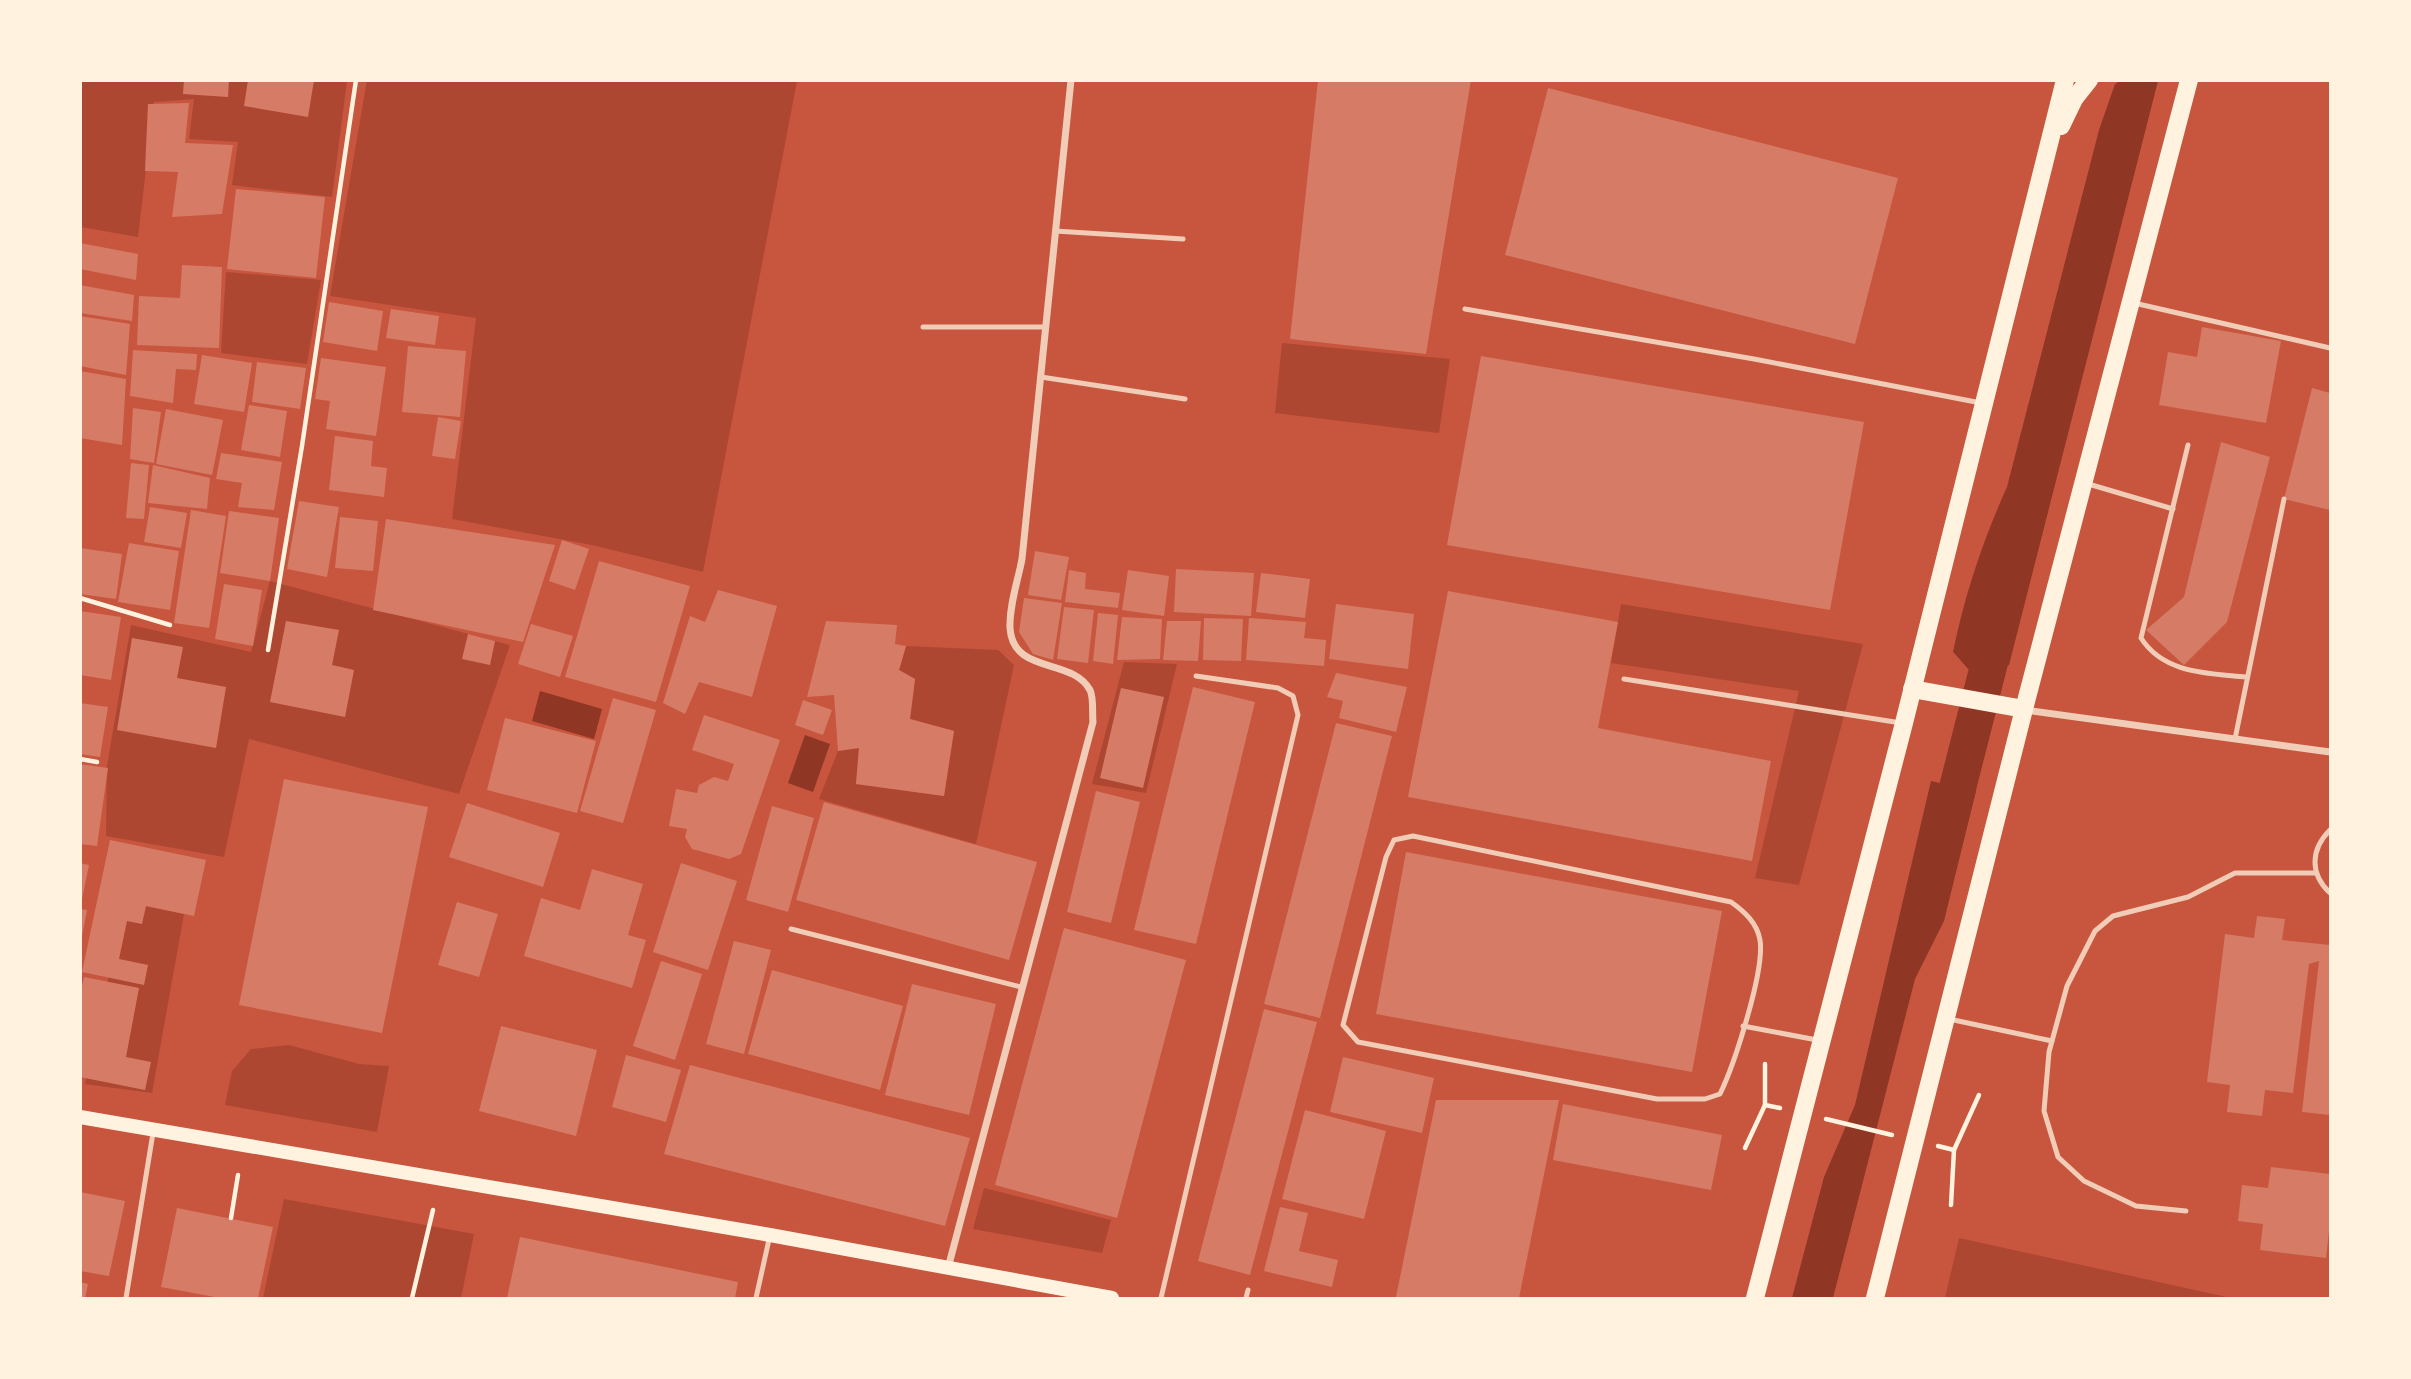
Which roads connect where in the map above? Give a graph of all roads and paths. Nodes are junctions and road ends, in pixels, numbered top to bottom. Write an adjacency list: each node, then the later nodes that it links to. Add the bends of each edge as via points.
1 (356, 80): 23 (path)
2 (1070, 80): 7 (street)
3 (2065, 80): 6 (main road)
4 (2089, 80): 6 (main road, via 2074,99)
5 (2189, 80): 9 (main road)
6 (2045, 157): 16 (main road)
7 (1055, 231): 8 (lane); 12 (street)
8 (1183, 239)
9 (2131, 302): 13 (lane); 18 (main road)
10 (1465, 309): 16 (lane)
11 (923, 327): 12 (lane)
12 (1046, 327): 14 (street)
13 (2330, 348)
14 (1041, 377): 15 (lane); 38 (street, via 1010,628 1022,655 1082,681 1091,691 1093,722)
15 (1185, 399)
16 (1984, 404): 27 (main road)
17 (2188, 445): 20 (lane)
18 (2084, 483): 20 (lane); 28 (main road)
19 (2284, 499): 25 (lane)
20 (2173, 509): 25 (lane, via 2141,638 2148,648 2189,671)
21 (80, 598): 22 (path)
22 (170, 625)
23 (268, 650)
24 (1196, 676): 66 (lane, via 1278,688 1293,696 1298,715)
25 (2246, 677): 30 (lane)
26 (1624, 679): 29 (lane)
27 (1912, 689): 28 (main road); 29 (main road)
28 (2024, 709): 30 (street); 39 (main road)
29 (1904, 723): 41 (main road)
30 (2235, 739): 31 (street)
31 (2330, 752)
32 (80, 759): 33 (path)
33 (97, 762)
34 (2330, 830): 35 (lane, via 2316,849)
35 (2316, 873): 36 (lane); 42 (lane, via 2235,873 2188,897 2113,916 2095,931 2067,986)
36 (2330, 893)
37 (791, 929): 38 (lane)
38 (1021, 987): 60 (street)
39 (1945, 1018): 42 (lane); 69 (main road)
40 (1743, 1026): 40 (lane, via 1720,1094 1705,1100 1657,1099 1358,1042 1343,1025 1386,857 1394,840 1413,836 1731,902 1748,914 1760,942); 41 (lane)
41 (1820, 1041): 68 (main road)
42 (2052, 1041): 57 (lane, via 2045,1111 2058,1157 2084,1181 2136,1206)
43 (1765, 1064): 45 (path)
44 (1979, 1095): 53 (path)
45 (1765, 1105): 46 (path); 52 (path)
46 (1792, 1111)
47 (80, 1117): 49 (main road)
48 (1819, 1118): 50 (path)
49 (153, 1130): 59 (main road); 62 (lane)
50 (1900, 1137)
51 (1927, 1143): 53 (path)
52 (1745, 1149)
53 (1954, 1150): 55 (path)
54 (238, 1175): 58 (path)
55 (1951, 1205)
56 (433, 1210): 63 (path)
57 (2186, 1211)
58 (231, 1218)
59 (770, 1236): 60 (main road); 64 (lane)
60 (948, 1269): 65 (main road)
61 (1248, 1290): 67 (lane)
62 (126, 1298)
63 (412, 1298)
64 (755, 1298)
65 (1112, 1298)
66 (1161, 1298)
67 (1246, 1298)
68 (1755, 1298)
69 (1875, 1298)

